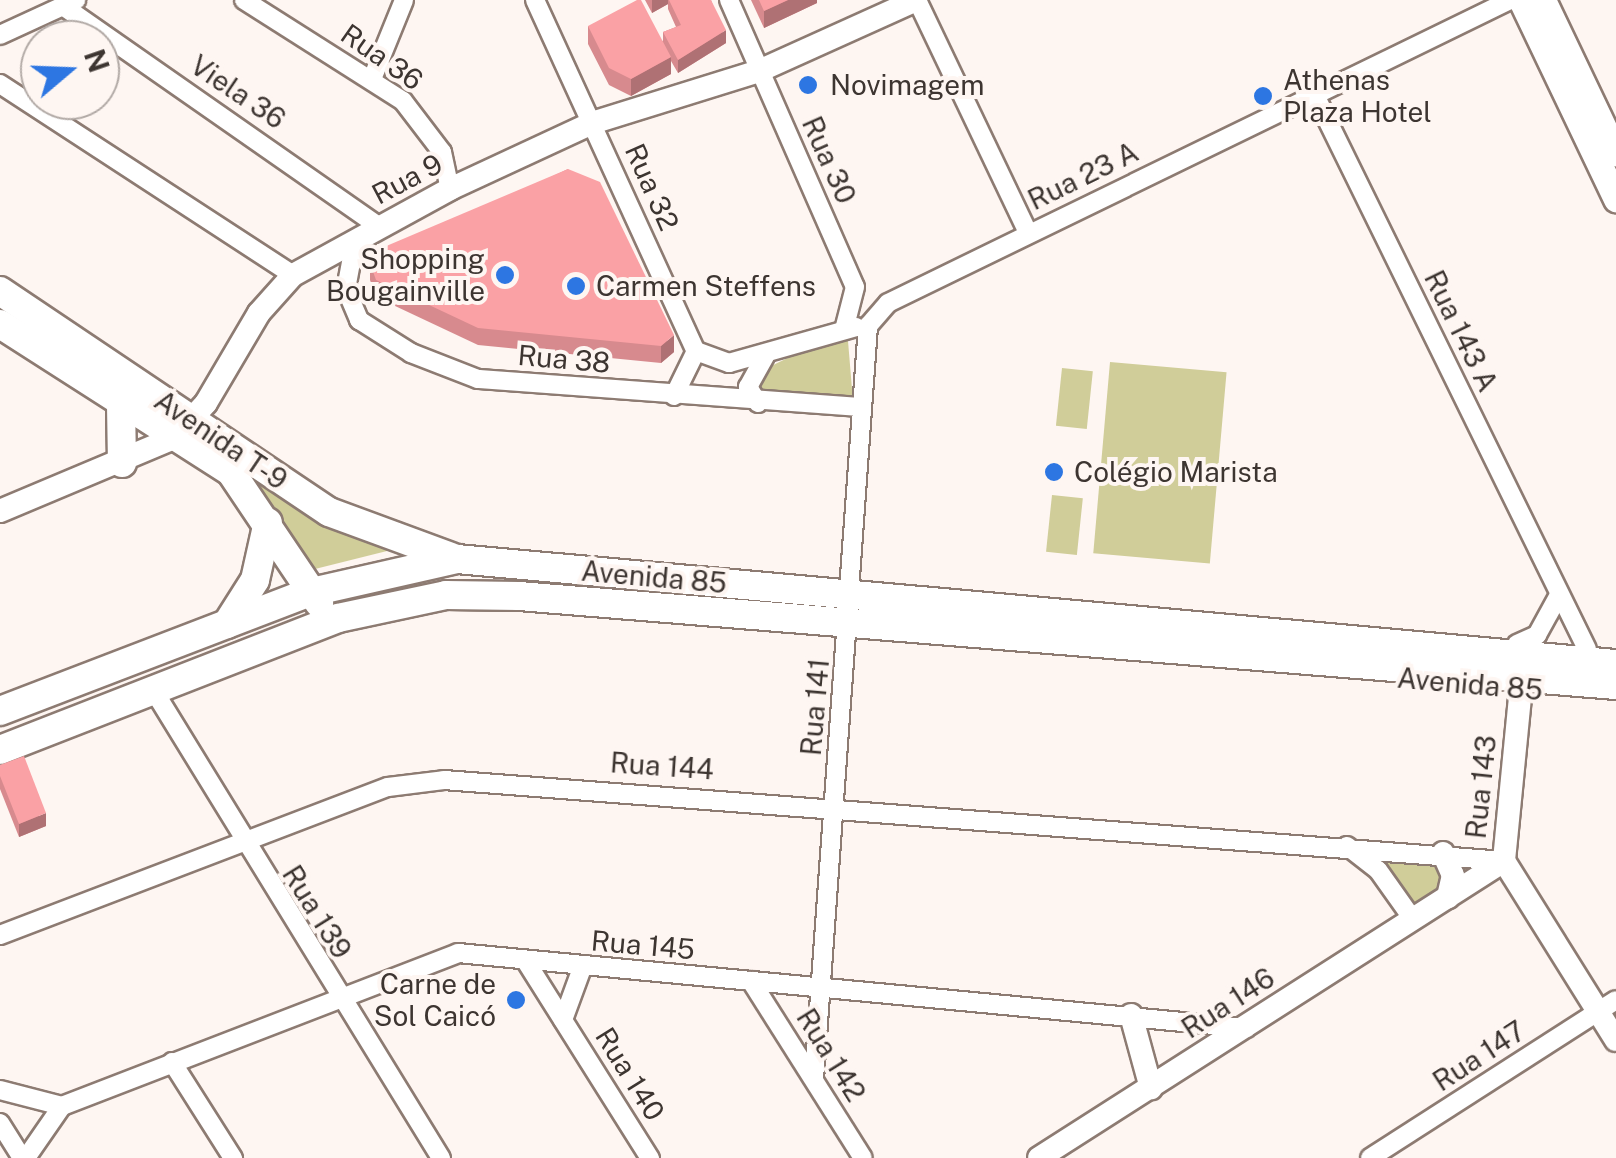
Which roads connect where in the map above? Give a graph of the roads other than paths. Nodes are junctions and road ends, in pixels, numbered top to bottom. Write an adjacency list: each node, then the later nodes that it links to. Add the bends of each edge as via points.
1 (244, 0): 12 (street, Rua 36)
2 (404, 0): 12 (street)
3 (535, 0): 15 (street, Rua 32)
4 (729, 0): 11 (street, Rua 30)
5 (916, 0): 11 (street, Rua 9); 20 (street)
6 (1510, 0): 14 (street, Rua 23 A)
7 (1521, 0): 16 (main road)
8 (1543, 0): 16 (main road)
9 (70, 3): 10 (street); 19 (street, Viela 36)
10 (0, 35)
11 (759, 71): 15 (street, Rua 9); 23 (street, Rua 30)
12 (372, 79): 17 (street, Rua 36, via 428,129 448,164)
13 (1, 83): 22 (street)
14 (1314, 93): 20 (street, Rua 23 A); 41 (street, Rua 143 A)
15 (592, 123): 17 (street, Rua 9); 29 (street, Rua 32)
16 (1611, 151): 18 (main road)
17 (450, 188): 19 (street, Rua 9)
18 (1616, 199)
19 (380, 226): 21 (street, Rua 9)
20 (1028, 233): 25 (street, Rua 23 A)
21 (355, 241): 22 (street, Rua 9); 31 (street, Rua 38, via 347,271 350,306 412,352 478,379)
22 (293, 275): 35 (street, Rua 9, via 259,313)
23 (856, 287): 25 (street); 27 (street)
24 (0, 291): 35 (main road, Avenida T-9)
25 (888, 304): 28 (street, Rua 23 A)
26 (0, 324): 33 (main road, Avenida T-9)
27 (846, 326): 28 (street, via 858,328); 30 (street)
28 (865, 339): 34 (street, Rua 141)
29 (696, 351): 30 (street, via 730,363); 31 (street)
30 (765, 356): 32 (street, via 748,388)
31 (674, 396): 32 (street, Rua 38)
32 (758, 403): 34 (street, Rua 38)
33 (122, 404): 35 (main road, Avenida T-9); 36 (main road)
34 (861, 407): 42 (street, Rua 141)
35 (184, 430): 36 (street); 38 (main road, Avenida T-9, via 231,472); 39 (main road, Avenida T-9, via 329,512 415,549)
36 (122, 463): 37 (street)
37 (0, 511)
38 (268, 522): 40 (main road, Avenida T-9); 44 (main road, via 255,580)
39 (457, 558): 40 (main road, Avenida 85); 42 (main road, Avenida 85)
40 (307, 593): 43 (main road, Avenida T-9); 44 (main road, Avenida 85)
41 (1559, 595): 47 (street, via 1537,634); 48 (street, Rua 143 A)
42 (850, 596): 45 (street, Rua 141); 46 (main road, Avenida 85)
43 (338, 618): 45 (main road, Avenida 85, via 446,595 519,596); 54 (main road, Avenida 85)
44 (228, 624): 56 (main road, Avenida 85)
45 (850, 626): 50 (main road, Avenida 85); 58 (street, Rua 141)
46 (1333, 636): 47 (main road, Avenida 85, via 1361,630); 51 (main road, Avenida 85)
47 (1517, 644): 48 (main road, Avenida 85)
48 (1586, 649): 49 (main road, Avenida 85)
49 (1616, 651)
50 (1325, 663): 52 (main road, Avenida 85); 53 (main road, Avenida 85, via 1366,675)
51 (1616, 664)
52 (1616, 685)
53 (1521, 687): 55 (main road, Avenida 85); 62 (street, Rua 143)
54 (154, 691): 57 (main road, Avenida 85); 59 (street, Rua 139)
55 (1616, 698)
56 (0, 711)
57 (0, 750)
58 (835, 805): 59 (street, Rua 144, via 444,780 388,787); 60 (street, Rua 144); 69 (street, Rua 141)
59 (242, 842): 65 (street, Rua 144); 70 (street, Rua 139)
60 (1346, 846): 61 (street, Rua 144); 64 (street, via 1378,870)
61 (1444, 854): 62 (street, Rua 144); 63 (street, via 1453,875)
62 (1504, 861): 63 (street, Rua 146); 71 (street, Rua 143)
63 (1448, 897): 64 (street, Rua 146)
64 (1412, 918): 74 (street, Rua 146)
65 (0, 935)
66 (527, 963): 67 (street, Rua 145); 70 (street, Rua 145, via 458,954); 73 (street, Rua 140)
67 (582, 968): 68 (street, Rua 145); 73 (street, Rua 140)
68 (752, 981): 69 (street, Rua 145); 77 (street, Rua 142)
69 (821, 987): 72 (street, Rua 145); 77 (street, Rua 141)
70 (337, 996): 76 (street, Rua 145); 84 (street, Rua 139)
71 (1608, 1006): 75 (street, Rua 143); 88 (street, Rua 147)
72 (1131, 1015): 74 (street, Rua 145); 78 (street)
73 (563, 1020): 85 (street, Rua 140)
74 (1247, 1028): 78 (street, Rua 146)
75 (1616, 1040)
76 (172, 1062): 80 (street, Rua 145); 83 (street)
77 (814, 1079): 86 (street, Rua 142)
78 (1151, 1088): 87 (street, Rua 146)
79 (0, 1090): 80 (street)
80 (62, 1106): 82 (street)
81 (0, 1123): 82 (street)
82 (24, 1158)
83 (233, 1158)
84 (441, 1158)
85 (650, 1158)
86 (863, 1158)
87 (1039, 1158)
88 (1370, 1158)

